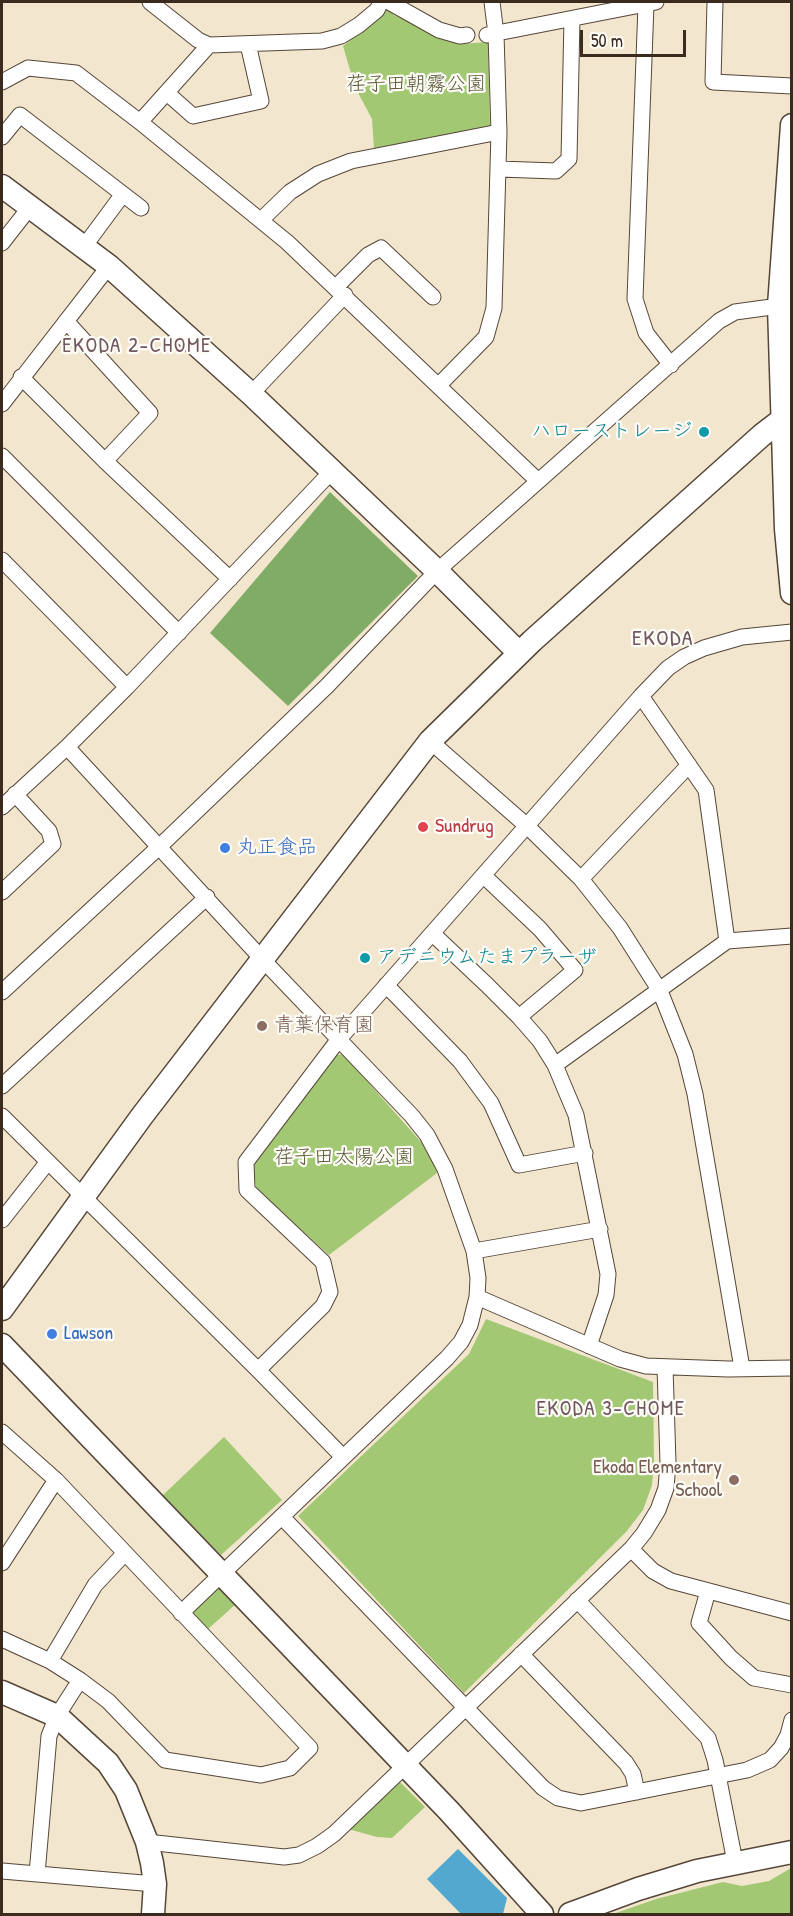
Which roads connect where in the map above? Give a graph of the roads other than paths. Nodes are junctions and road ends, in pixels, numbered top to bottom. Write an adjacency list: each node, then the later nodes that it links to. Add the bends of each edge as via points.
1 (150, 2): 11 (street)
2 (381, 2): 10 (street, via 359,25 341,36 322,41)
3 (390, 2): 9 (street, via 439,30)
4 (492, 2): 8 (street)
5 (715, 2): 13 (street, via 713,82)
6 (651, 3): 7 (street); 32 (street, via 635,299 646,333)
7 (572, 19): 8 (street); 19 (street, via 569,159 556,171)
8 (491, 34): 17 (street)
9 (467, 35)
10 (248, 44): 11 (street); 14 (street, via 261,101 193,116)
11 (209, 45): 14 (street)
12 (2, 82): 15 (street, via 28,68 76,73)
13 (792, 86)
14 (166, 93): 15 (street)
15 (140, 122): 24 (street)
16 (792, 125): 30 (street)
17 (499, 132): 19 (street); 24 (street, via 351,160 290,192)
18 (2, 137): 21 (street, via 20,115)
19 (499, 169): 34 (street, via 494,308 486,337)
20 (2, 186): 22 (street)
21 (123, 194): 23 (street); 26 (street)
22 (30, 207): 25 (street); 26 (street)
23 (141, 208)
24 (261, 220): 28 (street)
25 (2, 243)
26 (83, 248): 27 (street)
27 (109, 266): 31 (street); 35 (street)
28 (340, 291): 29 (street, via 368,255 381,248); 34 (street); 35 (street)
29 (433, 297)
30 (779, 306): 32 (street, via 735,312 719,321); 37 (street)
31 (66, 321): 33 (street); 39 (street, via 150,413)
32 (670, 365): 41 (street)
33 (21, 377): 36 (street); 39 (street)
34 (439, 385): 41 (street)
35 (251, 394): 40 (street)
36 (2, 404)
37 (787, 416): 45 (street, via 786,529); 48 (street)
38 (2, 456): 47 (street)
39 (105, 461): 44 (street)
40 (332, 471): 43 (street); 44 (street)
41 (538, 481): 43 (street)
42 (2, 560): 49 (street)
43 (438, 572): 48 (street); 57 (street, via 327,686)
44 (230, 579): 47 (street)
45 (792, 593)
46 (792, 632): 50 (street, via 742,637 704,648 668,668)
47 (179, 633): 49 (street)
48 (519, 653): 51 (street)
49 (127, 687): 52 (street)
50 (641, 696): 53 (street); 56 (street)
51 (430, 741): 56 (street); 65 (street)
52 (67, 747): 54 (street); 57 (street)
53 (689, 765): 59 (street); 64 (street, via 706,790)
54 (15, 794): 55 (street); 60 (street, via 50,831 53,844)
55 (2, 807)
56 (527, 826): 58 (street); 59 (street)
57 (159, 846): 61 (street); 68 (street)
58 (484, 876): 62 (street); 69 (street, via 540,929 575,970)
59 (581, 879): 67 (street, via 621,928)
60 (2, 892)
61 (207, 897): 65 (street); 72 (street)
62 (433, 934): 66 (street); 69 (street)
63 (792, 936): 64 (street)
64 (726, 941): 67 (street)
65 (263, 960): 70 (street); 76 (street)
66 (386, 985): 70 (street); 74 (street, via 460,1061 491,1103 519,1165)
67 (660, 991): 71 (street); 85 (street, via 685,1054 695,1094)
68 (2, 992)
69 (519, 1017): 71 (street)
70 (339, 1039): 79 (street, via 427,1135 446,1169); 87 (street, via 246,1162 247,1190 323,1262 330,1292 323,1306)
71 (555, 1065): 74 (street, via 576,1114)
72 (2, 1086)
73 (2, 1116): 75 (street)
74 (585, 1153): 78 (street)
75 (47, 1163): 76 (street); 77 (street)
76 (83, 1197): 81 (street); 87 (street)
77 (2, 1220)
78 (600, 1229): 79 (street); 83 (street, via 608,1274 606,1295)
79 (474, 1251): 80 (street)
80 (477, 1297): 83 (street); 89 (street, via 461,1342)
81 (2, 1309)
82 (2, 1346): 95 (street)
83 (589, 1346): 84 (street, via 620,1359)
84 (665, 1367): 85 (street); 92 (street, via 666,1488 658,1510)
85 (742, 1368): 86 (street)
86 (792, 1368)
87 (258, 1370): 89 (street)
88 (2, 1432): 90 (street)
89 (343, 1457): 91 (street)
90 (56, 1480): 93 (street); 94 (street)
91 (282, 1517): 95 (street); 106 (street)
92 (631, 1549): 96 (street, via 653,1571 671,1581); 97 (street)
93 (125, 1553): 98 (street); 102 (street, via 95,1585)
94 (2, 1563)
95 (222, 1575): 98 (street); 109 (street)
96 (708, 1591): 99 (street); 104 (street, via 699,1623 754,1678)
97 (577, 1600): 101 (street); 110 (street, via 708,1738)
98 (181, 1613): 103 (street, via 310,1748 290,1768 261,1775 165,1760 108,1701)
99 (792, 1613)
100 (2, 1639): 102 (street)
101 (521, 1654): 106 (street); 111 (street, via 626,1763)
102 (50, 1661): 103 (street)
103 (80, 1680): 107 (street)
104 (792, 1685)
105 (2, 1692): 107 (street)
106 (465, 1708): 109 (street); 111 (street, via 543,1788 558,1798 580,1803)
107 (57, 1716): 112 (street, via 108,1763 126,1790); 116 (street, via 49,1736)
108 (792, 1720): 110 (street, via 781,1748 770,1760)
109 (406, 1767): 112 (street, via 334,1834 299,1855 284,1857); 119 (street)
110 (719, 1776): 111 (street); 114 (street)
111 (637, 1792)
112 (147, 1842): 117 (street)
113 (792, 1852): 114 (street)
114 (735, 1862): 120 (street, via 645,1887)
115 (2, 1871): 116 (street)
116 (37, 1874): 117 (street)
117 (155, 1884): 118 (street)
118 (153, 1914)
119 (542, 1914)
120 (570, 1914)

